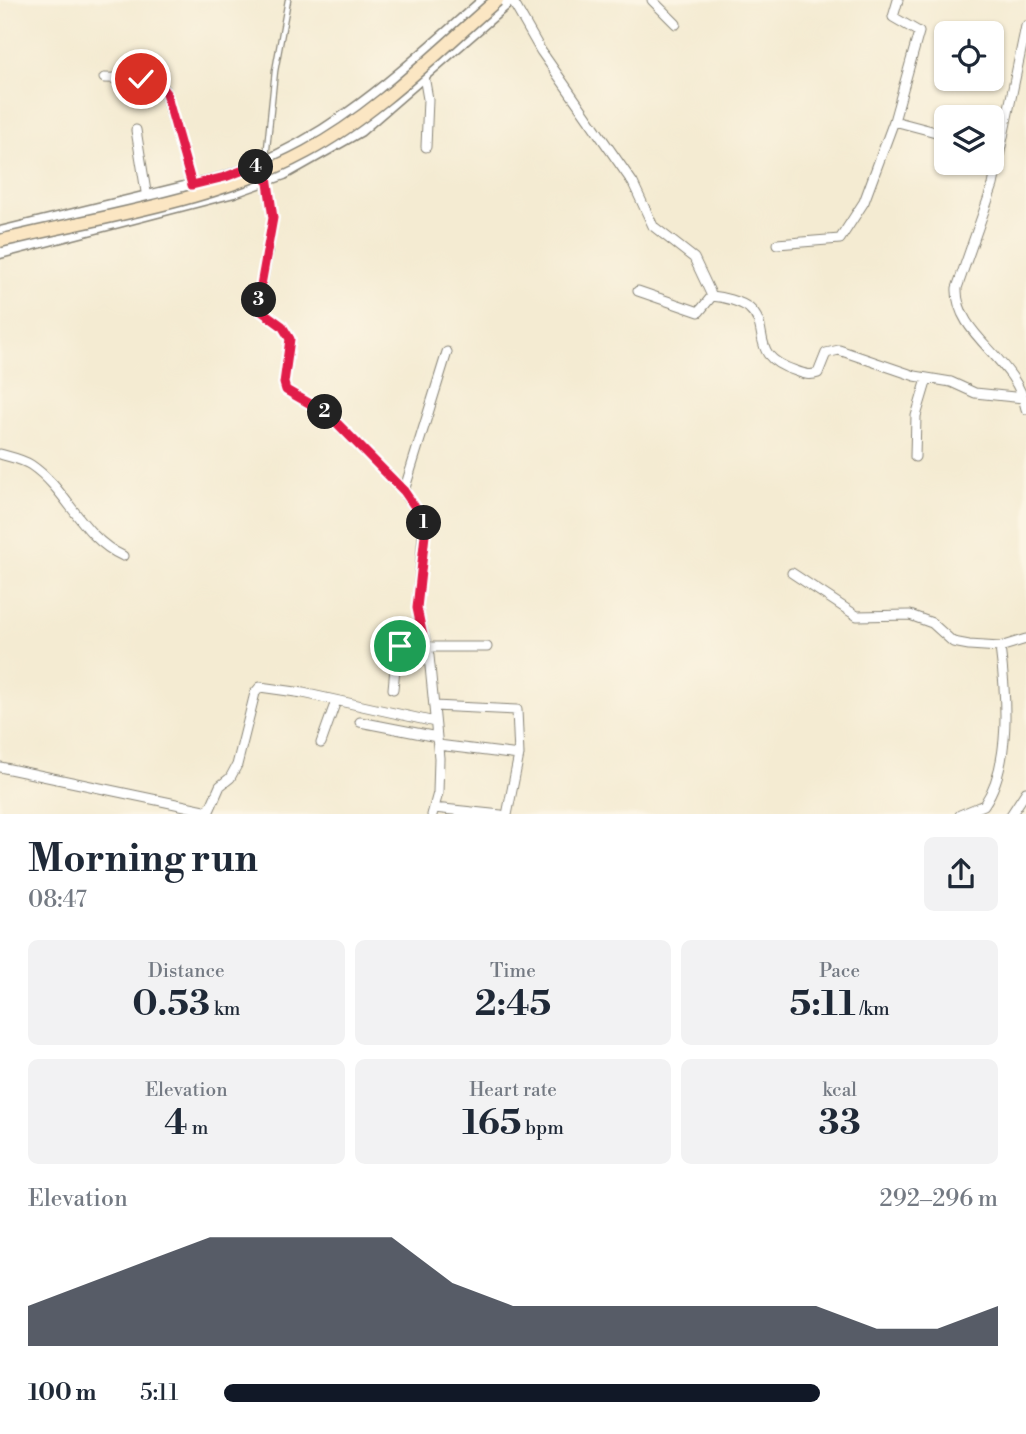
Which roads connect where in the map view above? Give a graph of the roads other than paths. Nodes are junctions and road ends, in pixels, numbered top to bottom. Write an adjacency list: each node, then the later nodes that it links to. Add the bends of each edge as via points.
1 (288, 0): 16 (lane)
2 (484, 0): 16 (street, via 364,104 309,141)
3 (497, 0): 22 (main road, bridge, via 374,107 305,153 210,189)
4 (512, 0): 9 (street); 26 (street, via 545,58 634,183 653,226 694,258)
5 (652, 0): 7 (street)
6 (898, 0): 12 (street, via 893,17 919,32)
7 (676, 24)
8 (1026, 26): 11 (street)
9 (424, 76): 15 (street); 18 (street, via 360,131)
10 (104, 78): 19 (street, via 149,79 163,86)
11 (1004, 119)
12 (894, 121): 14 (street); 23 (street, via 864,202 840,239)
13 (136, 130): 20 (street)
14 (934, 132)
15 (426, 146)
16 (265, 162): 18 (street); 19 (street)
17 (994, 175): 28 (street, via 957,298 966,322)
18 (267, 181): 24 (street); 35 (street, via 273,218 258,302 260,310 282,326 290,339 286,390 328,414)
19 (192, 185): 20 (street)
20 (147, 198): 21 (street)
21 (0, 232)
22 (0, 241)
23 (777, 244)
24 (0, 253)
25 (638, 291): 26 (street, via 699,313)
26 (712, 296): 29 (street, via 747,307 767,355 790,369 818,373 826,353 833,350)
27 (447, 352): 35 (street)
28 (1014, 377): 30 (street); 31 (street)
29 (927, 379): 31 (street, via 951,382 984,395); 34 (street, via 916,416)
30 (1026, 379)
31 (1024, 398): 32 (street)
32 (1026, 409)
33 (0, 454): 36 (street, via 33,466 99,542)
34 (915, 457)
35 (404, 491): 39 (street, via 424,523 417,598)
36 (123, 556)
37 (792, 573): 41 (street, via 851,614 910,615 932,623 953,642)
38 (1026, 639): 41 (street)
39 (425, 646): 40 (street); 42 (street, via 397,647); 44 (street)
40 (486, 647)
41 (1000, 647): 56 (street, via 1006,706 995,780 984,805)
42 (393, 689)
43 (336, 701): 46 (street); 48 (street); 53 (street, via 274,688 256,690 237,765 220,786)
44 (434, 706): 46 (street); 49 (street, via 517,709)
45 (360, 722): 47 (street)
46 (435, 722): 47 (street)
47 (437, 741): 49 (street); 52 (street, via 439,778)
48 (321, 743)
49 (519, 755): 55 (street)
50 (0, 767): 53 (street)
51 (1026, 792): 57 (street)
52 (433, 811): 54 (street)
53 (209, 813)
54 (501, 814)
55 (507, 814)
56 (960, 814)
57 (1011, 814)

